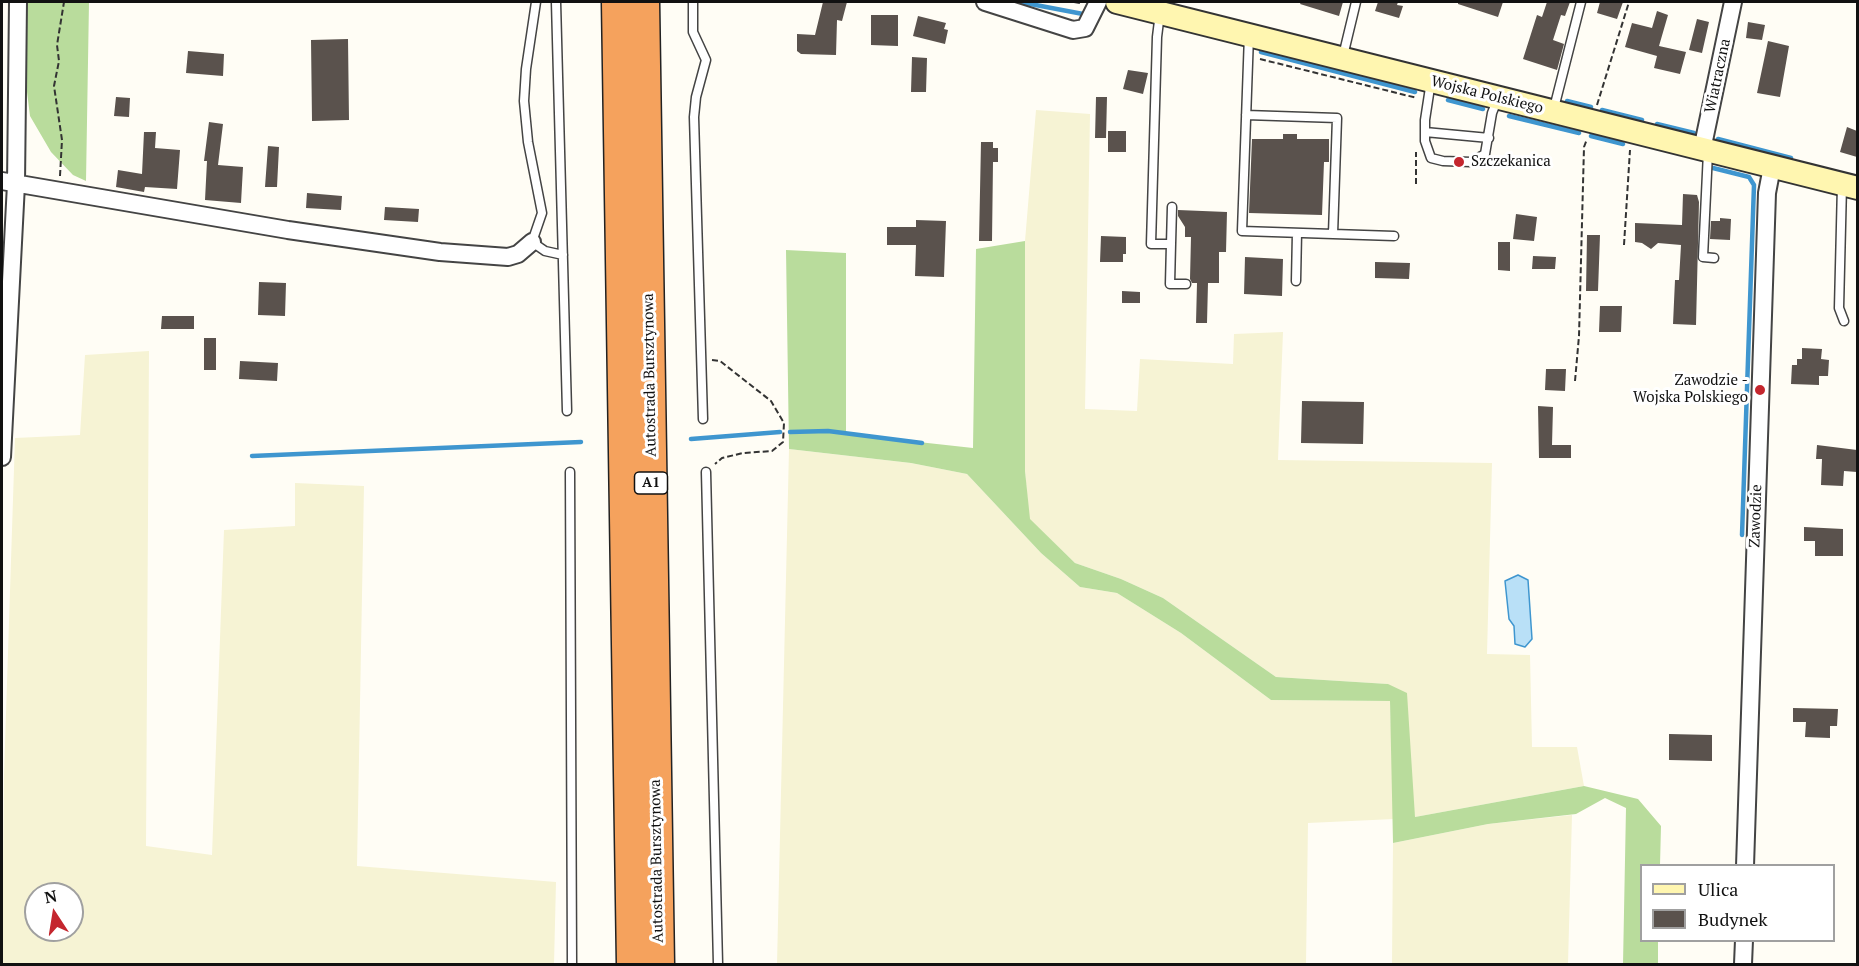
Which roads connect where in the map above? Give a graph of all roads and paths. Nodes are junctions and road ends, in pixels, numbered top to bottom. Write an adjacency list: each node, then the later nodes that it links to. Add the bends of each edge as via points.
1 (18, 2): 28 (street)
2 (64, 2): 30 (path, via 54,86 63,140)
3 (536, 2): 35 (lane, via 525,69 528,142 542,213)
4 (556, 2): 38 (lane)
5 (617, 2): 53 (highway, Autostrada Bursztynowa / A1)
6 (644, 2): 54 (highway, Autostrada Bursztynowa / A1)
7 (693, 2): 43 (lane, via 693,32 706,60 694,117)
8 (985, 2): 9 (street, via 1073,30 1085,28)
9 (1098, 2)
10 (1117, 2): 15 (main road, Wojska Polskiego)
11 (1356, 2): 17 (lane)
12 (1581, 2): 20 (lane)
13 (1629, 2): 22 (path)
14 (1733, 2): 26 (street, Wiatraczna)
15 (1163, 9): 16 (main road, Wojska Polskiego); 36 (lane, via 1157,37 1150,244)
16 (1249, 45): 17 (main road, Wojska Polskiego); 18 (path); 21 (lane)
17 (1342, 58): 18 (main road, Wojska Polskiego)
18 (1429, 90): 19 (main road, Wojska Polskiego); 23 (lane)
19 (1498, 97): 20 (main road, Wojska Polskiego); 25 (lane)
20 (1553, 112): 22 (main road, Wojska Polskiego)
21 (1246, 115): 32 (lane, via 1242,231); 33 (lane, via 1337,118)
22 (1592, 122): 24 (main road, Wojska Polskiego); 44 (path, via 1584,147)
23 (1425, 132): 25 (lane); 25 (lane, via 1431,158 1443,161 1481,159)
24 (1636, 133): 26 (main road, Wojska Polskiego); 37 (path, via 1629,152)
25 (1489, 138)
26 (1705, 150): 27 (main road, Wojska Polskiego); 39 (lane, via 1703,257)
27 (1772, 167): 29 (main road, Wojska Polskiego); 50 (street, Zawodzie, via 1767,193)
28 (9, 182): 30 (street); 47 (street)
29 (1850, 186): 42 (lane, via 1839,308)
30 (59, 191): 35 (street, via 440,252 508,257)
31 (1172, 207): 36 (lane)
32 (1297, 233): 33 (lane); 40 (lane)
33 (1333, 234): 34 (lane)
34 (1394, 236)
35 (532, 242): 38 (lane, via 545,251)
36 (1171, 244): 41 (lane, via 1170,284)
37 (1624, 245)
38 (563, 255): 45 (lane)
39 (1714, 258)
40 (1296, 281)
41 (1186, 284)
42 (1844, 321)
43 (700, 358): 46 (lane); 49 (path, via 720,361 771,401 784,423 783,442 772,451 722,458)
44 (1575, 381)
45 (567, 411)
46 (703, 419)
47 (2, 458)
48 (570, 472): 52 (lane)
49 (706, 472): 55 (lane)
50 (1745, 864)
51 (1744, 942): 56 (street)
52 (572, 964)
53 (632, 964)
54 (659, 964)
55 (718, 964)
56 (1743, 964)

